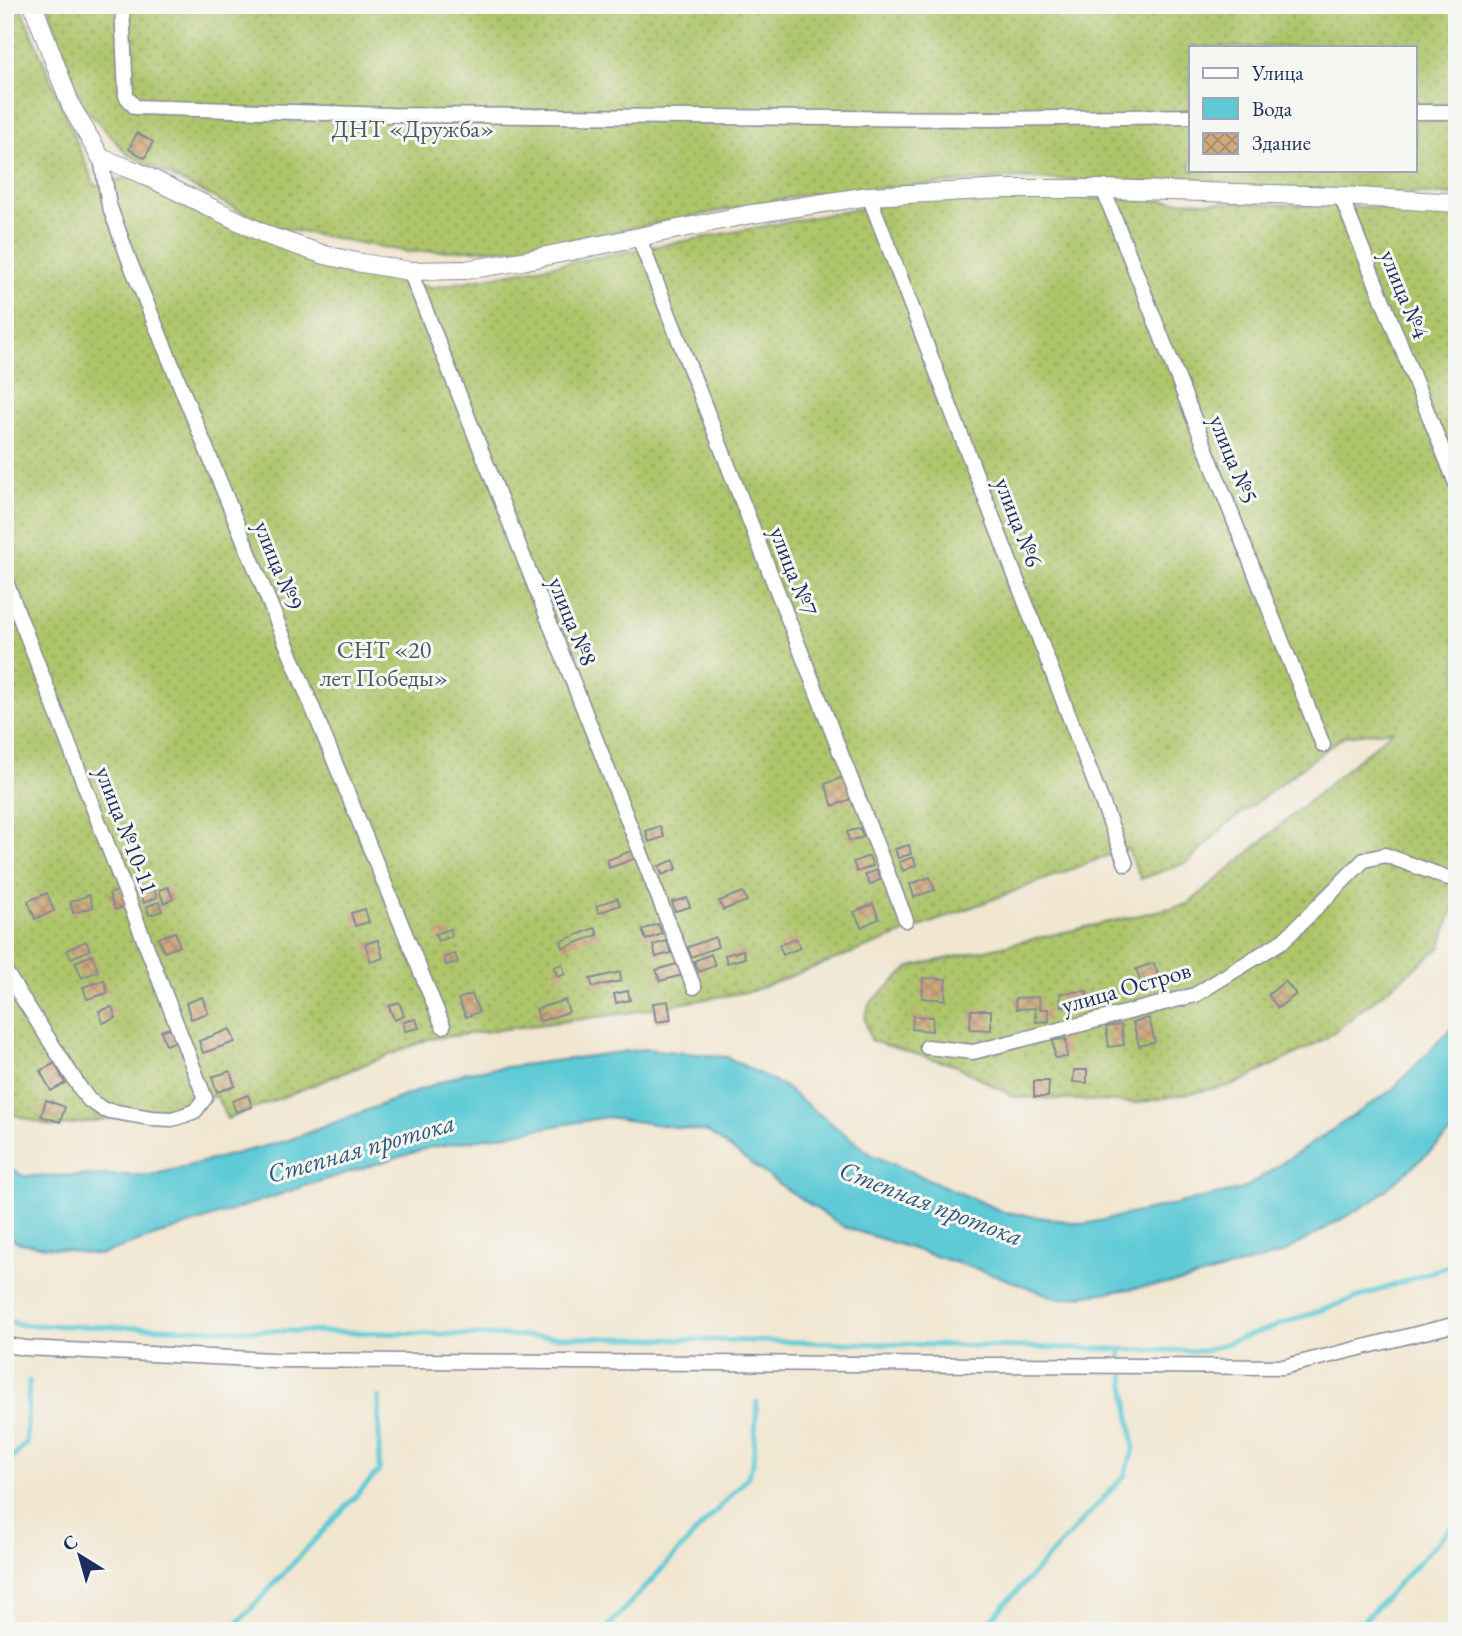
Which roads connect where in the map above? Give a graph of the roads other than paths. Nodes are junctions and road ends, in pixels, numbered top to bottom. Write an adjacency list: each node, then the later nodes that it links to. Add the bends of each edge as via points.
1 (33, 5): 6 (street, via 71,106)
2 (122, 5): 5 (street, via 126,96 135,107 390,115)
3 (1416, 112): 4 (street)
4 (1457, 112)
5 (1189, 116)
6 (101, 158): 12 (street, via 269,236 325,255); 21 (street, улица №9, via 109,205 131,265)
7 (1103, 189): 8 (street); 9 (street, via 1006,188); 15 (street, улица №5)
8 (1341, 196): 10 (street); 13 (street, улица №4)
9 (869, 197): 11 (street, via 746,215); 16 (street, улица №6)
10 (1457, 203)
11 (639, 238): 12 (street, via 466,270); 18 (street, улица №7)
12 (410, 271): 20 (street, улица №8)
13 (1457, 486)
14 (5, 579): 19 (street, улица №10-11, via 205,1098 195,1111 172,1119 104,1110 80,1088)
15 (1322, 746)
16 (1126, 864)
17 (1457, 876): 22 (street, улица Остров, via 1448,878 1385,855 1364,860 1284,940 1195,995 973,1052)
18 (906, 920)
19 (5, 971)
20 (694, 987)
21 (443, 1026)
22 (926, 1047)
23 (1457, 1324): 24 (street, via 1283,1367 274,1360)
24 (5, 1345)

